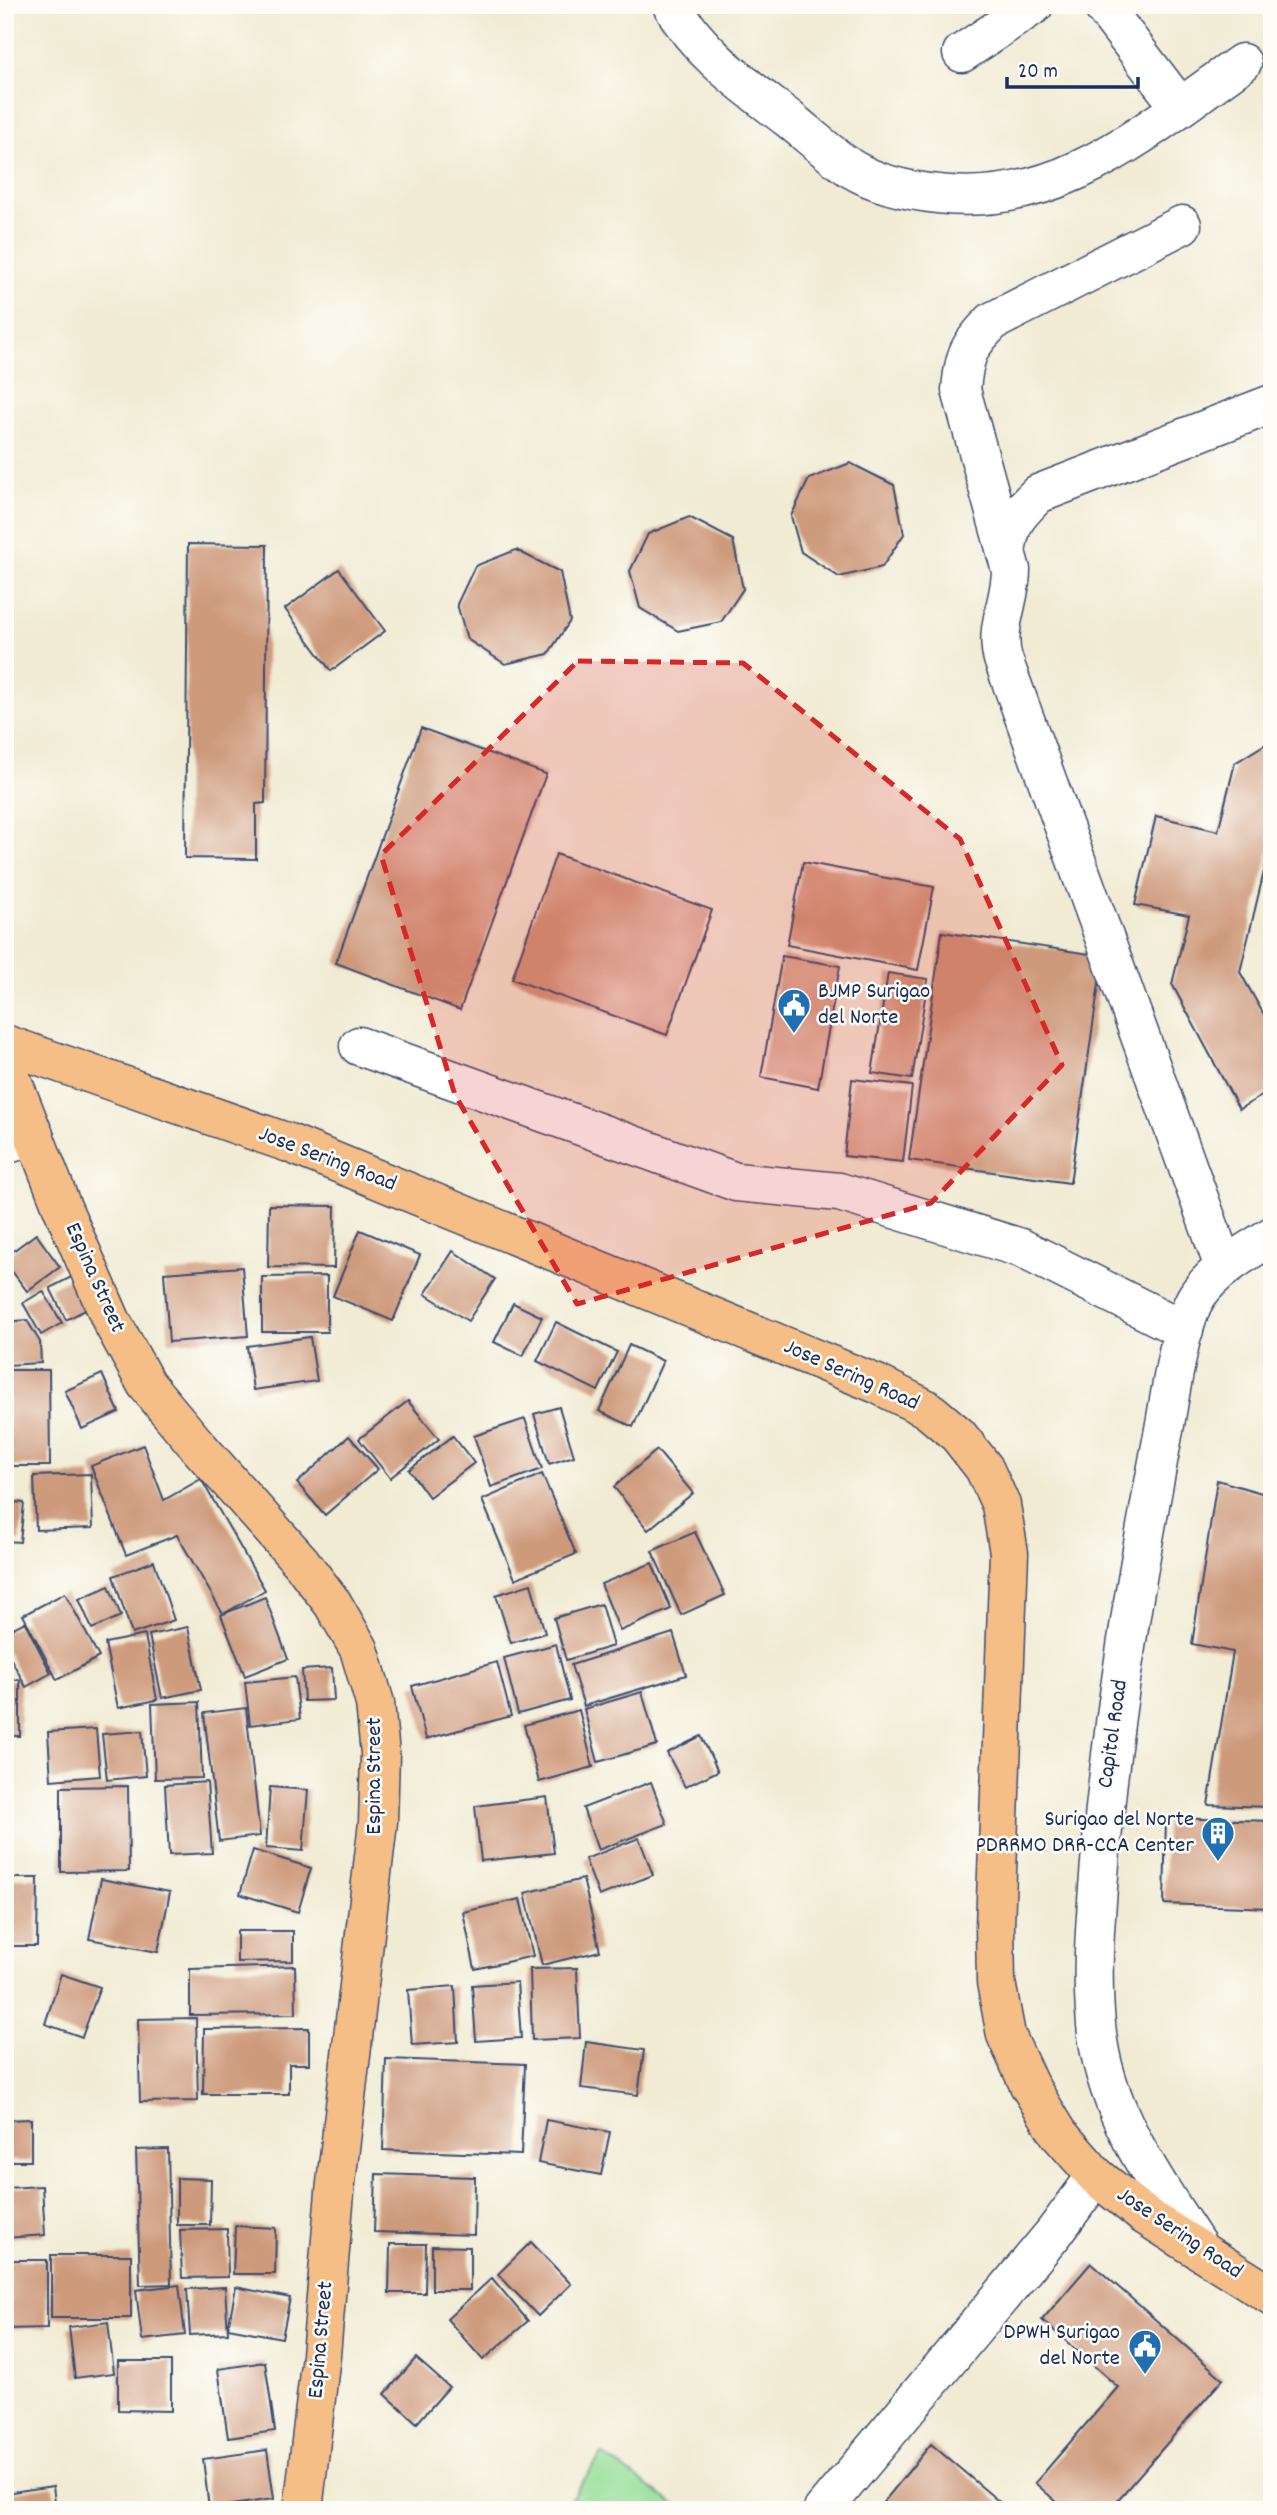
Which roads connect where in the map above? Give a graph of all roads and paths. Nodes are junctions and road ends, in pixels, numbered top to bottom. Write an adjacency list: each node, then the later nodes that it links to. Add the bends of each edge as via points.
1 (672, 5): 6 (lane, via 713,60 852,169 884,184 921,192 964,197 1014,193 1060,180 1102,160)
2 (1034, 5): 4 (lane)
3 (1102, 5): 6 (lane)
4 (962, 52)
5 (1242, 64): 6 (lane)
6 (1180, 107)
7 (1182, 225): 9 (lane, via 993,321 972,342 961,390)
8 (1272, 404): 9 (lane, via 1038,495 1009,530)
9 (1006, 553): 15 (lane, via 1011,588 1000,627 1003,659)
10 (5, 1044): 17 (main road, Jose Sering Road, via 289,1143 496,1227 877,1384 927,1409 958,1436 984,1468 1001,1505 1009,1553 995,1926 996,1982 1003,2022 1029,2085 1059,2134)
11 (359, 1046): 16 (lane, via 736,1182 839,1192 1021,1248)
12 (5, 1062): 13 (main road, Espina Street)
13 (20, 1140): 20 (main road, Espina Street, via 62,1207 111,1320 146,1384 333,1604 359,1649 375,1703 380,1754 378,1822)
14 (1272, 1236): 15 (lane, Capitol Road)
15 (1224, 1267): 16 (lane, Capitol Road, via 1198,1294)
16 (1184, 1330): 18 (lane, Capitol Road, via 1109,1759 1093,1989 1098,2043 1112,2095 1133,2145)
17 (1096, 2176): 18 (main road, Jose Sering Road, via 1144,2215); 21 (lane, via 1054,2233)
18 (1200, 2250): 19 (main road, Jose Sering Road)
19 (1272, 2296)
20 (303, 2510)
21 (823, 2510)

